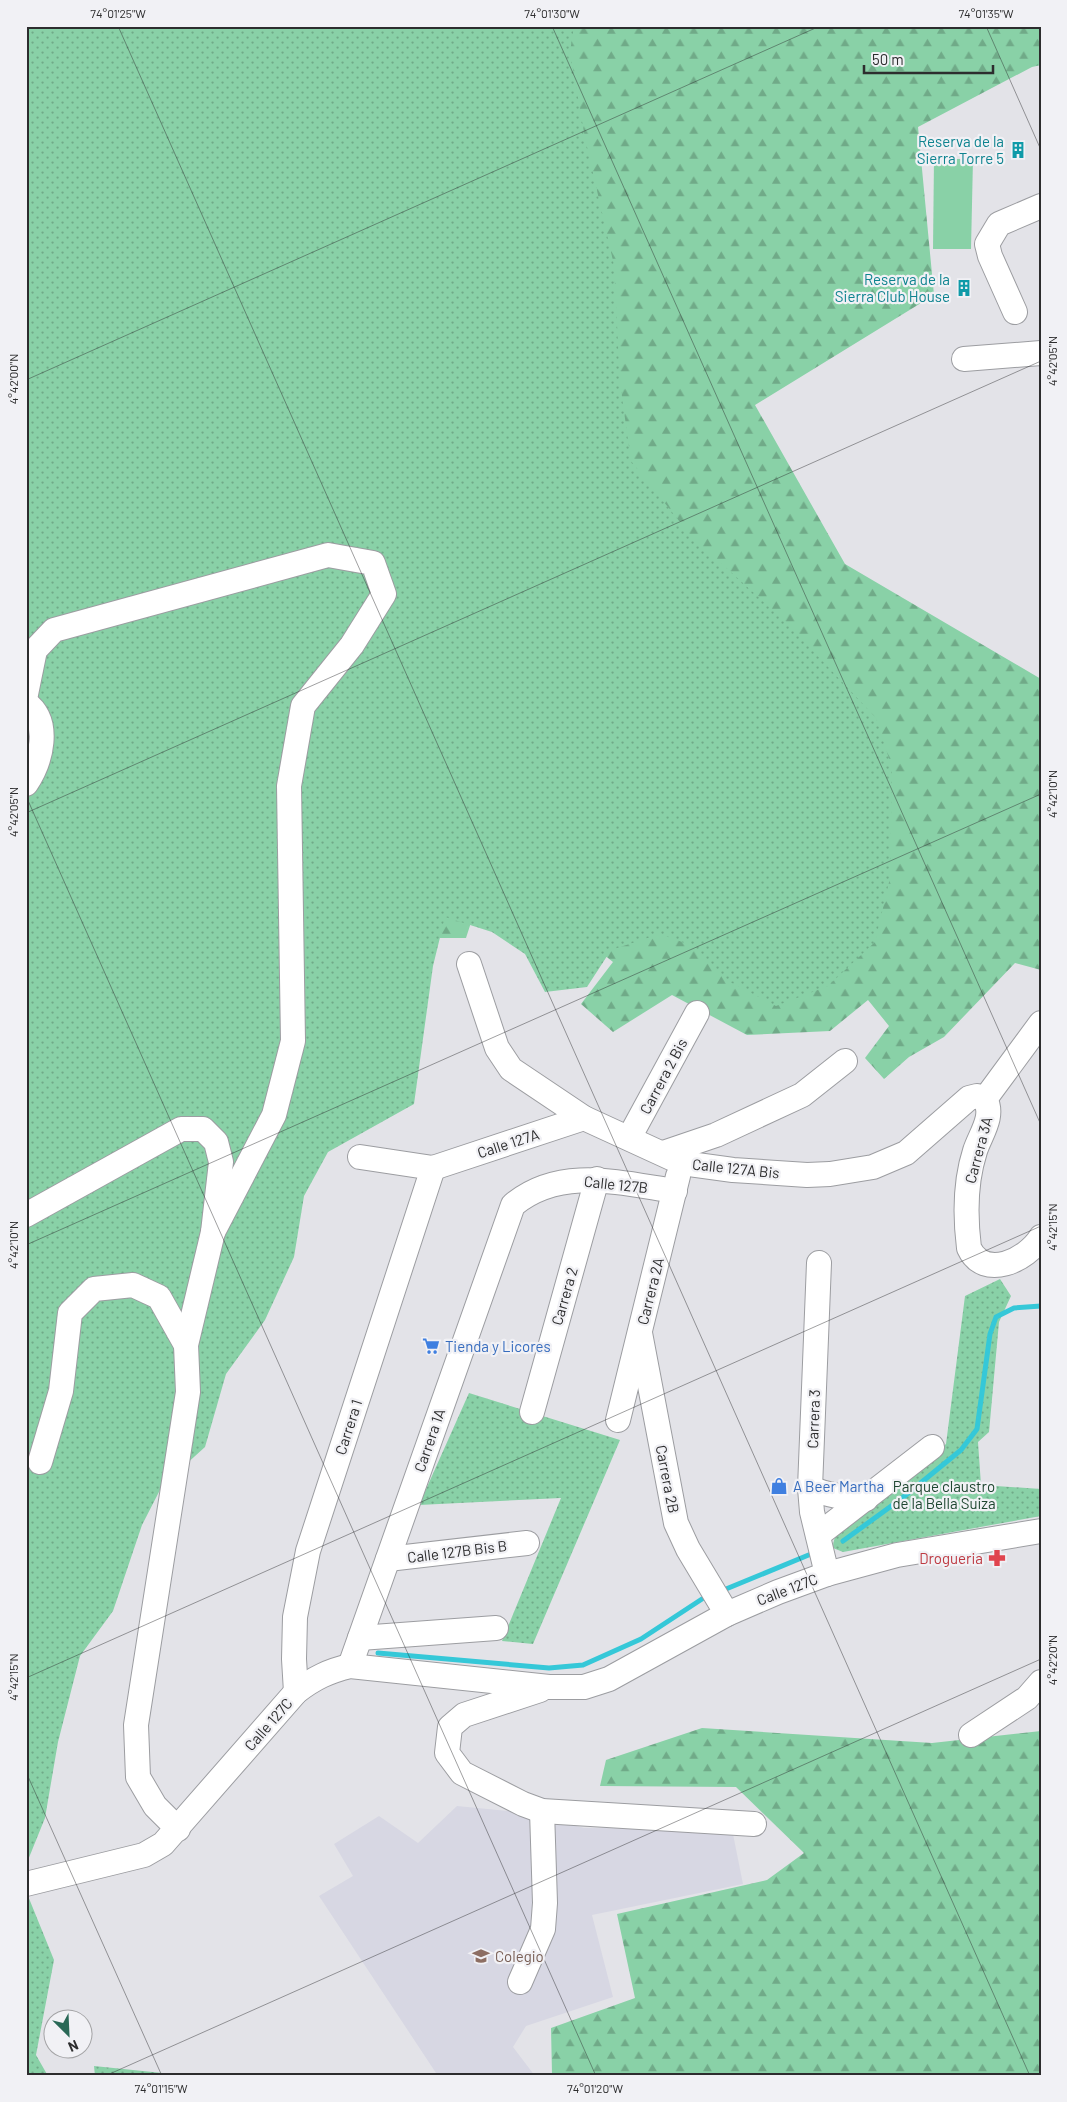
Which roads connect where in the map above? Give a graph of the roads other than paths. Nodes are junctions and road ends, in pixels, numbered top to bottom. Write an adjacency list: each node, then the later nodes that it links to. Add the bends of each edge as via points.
1 (1041, 206): 2 (street, via 999,224 987,244)
2 (1015, 312)
3 (1041, 353): 4 (street)
4 (964, 359)
5 (26, 694): 22 (street, via 35,650 54,630 328,555 373,563 384,594 352,645 303,706 289,786 293,1041 274,1115)
6 (26, 703): 7 (street, via 41,728 40,756)
7 (26, 784)
8 (469, 964): 13 (street, Calle 127A Bis, via 498,1048 511,1069)
9 (696, 1013): 14 (street, Carrera 2 Bis)
10 (1041, 1023): 12 (street, Carrera 3A)
11 (845, 1061): 16 (street, via 802,1095)
12 (985, 1099): 16 (street, Calle 127A Bis, via 977,1096 968,1098 906,1153 873,1167 807,1174 733,1170); 23 (street, Carrera 3A, via 988,1118 975,1151 967,1189 969,1248 980,1262 1009,1264 1036,1246)
13 (584, 1118): 14 (street, Calle 127A Bis); 17 (street, Calle 127A)
14 (629, 1138): 16 (street, Calle 127A Bis)
15 (360, 1157): 17 (street)
16 (672, 1158): 19 (street, Carrera 2A)
17 (433, 1168): 44 (street, Carrera 1, via 308,1551 295,1617)
18 (597, 1179): 19 (street, Calle 127B); 20 (street, Calle 127B, via 568,1180 540,1188 525,1195); 27 (street, Carrera 2)
19 (674, 1191): 25 (street, Carrera 2A)
20 (508, 1214): 36 (street, Carrera 1A)
21 (26, 1216): 22 (street, via 181,1129 203,1129 216,1142 221,1162)
22 (212, 1232): 26 (street)
23 (1041, 1237)
24 (819, 1263): 31 (street, Carrera 3)
25 (640, 1333): 28 (street, Carrera 2A); 38 (street, Carrera 2B, via 676,1523)
26 (186, 1345): 30 (street, via 159,1297 133,1285 94,1290 70,1313 61,1391); 48 (street, via 188,1392 136,1725 138,1777 155,1806)
27 (532, 1412)
28 (618, 1420)
29 (932, 1447): 32 (street)
30 (40, 1462)
31 (810, 1488): 32 (street, via 822,1494); 34 (street, Carrera 3)
32 (866, 1499): 34 (street)
33 (1041, 1532): 37 (street, Calle 127C, via 897,1555)
34 (818, 1535): 37 (street, Carrera 3)
35 (527, 1543): 36 (street, Calle 127B Bis B)
36 (388, 1559): 40 (street, Carrera 1A)
37 (827, 1574): 38 (street, Calle 127C)
38 (727, 1614): 43 (street, Calle 127C, via 609,1679 584,1687)
39 (496, 1628): 40 (street)
40 (360, 1638): 41 (street, Carrera 1A)
41 (350, 1666): 43 (street, Calle 127C); 44 (street, Calle 127C, via 313,1679)
42 (1041, 1682): 45 (street, via 1027,1698)
43 (548, 1687): 46 (street, Calle 127C, via 464,1714 450,1727 447,1753 462,1773)
44 (296, 1692): 48 (street, Calle 127C)
45 (971, 1735)
46 (532, 1808): 47 (street); 50 (street, via 545,1903 543,1929)
47 (754, 1824)
48 (178, 1829): 49 (street, Calle 127C, via 163,1844 144,1855)
49 (26, 1884)
50 (520, 1982)

